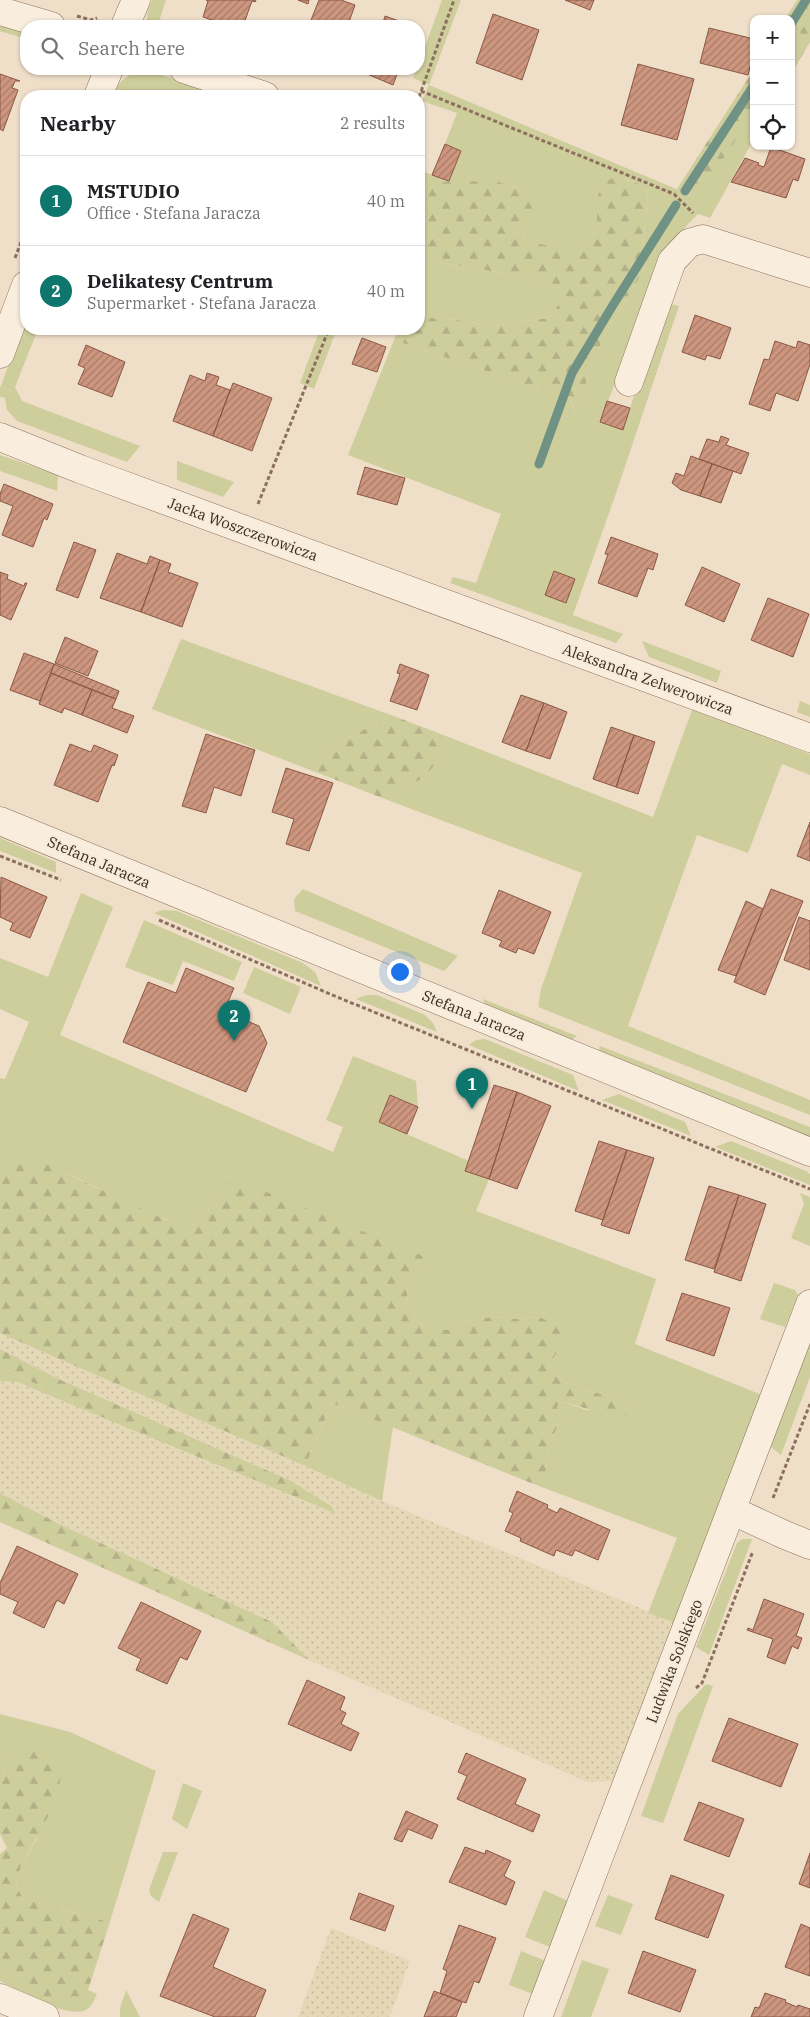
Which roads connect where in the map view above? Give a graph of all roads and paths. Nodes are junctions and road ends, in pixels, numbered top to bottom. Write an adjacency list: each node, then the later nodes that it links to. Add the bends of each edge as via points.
1 (136, 0): 5 (street)
2 (454, 0): 10 (path)
3 (0, 11): 4 (street)
4 (31, 20)
5 (128, 20)
6 (107, 75): 8 (street)
7 (202, 75): 9 (street)
8 (100, 90)
9 (247, 90)
10 (421, 90)
11 (425, 93): 12 (path, via 674,194 692,212)
12 (704, 239): 13 (street); 17 (street, via 689,243 672,261)
13 (810, 273)
14 (20, 301): 16 (street)
15 (327, 335): 19 (path)
16 (0, 354)
17 (629, 382)
18 (0, 437): 19 (street, Jacka Woszczerowicza)
19 (247, 530): 20 (street, Jacka Woszczerowicza)
20 (487, 618): 21 (street, Aleksandra Zelwerowicza)
21 (810, 738)
22 (0, 820): 26 (street, Stefana Jaracza)
23 (0, 856): 24 (path)
24 (70, 883)
25 (158, 919): 27 (path, via 345,1001)
26 (810, 1152)
27 (810, 1189)
28 (810, 1304): 30 (street, Ludwika Solskiego)
29 (810, 1404): 31 (path)
30 (733, 1511): 31 (street); 35 (street, Ludwika Solskiego)
31 (763, 1525): 32 (street)
32 (810, 1545)
33 (0, 1998): 34 (street)
34 (46, 2017)
35 (538, 2017)

